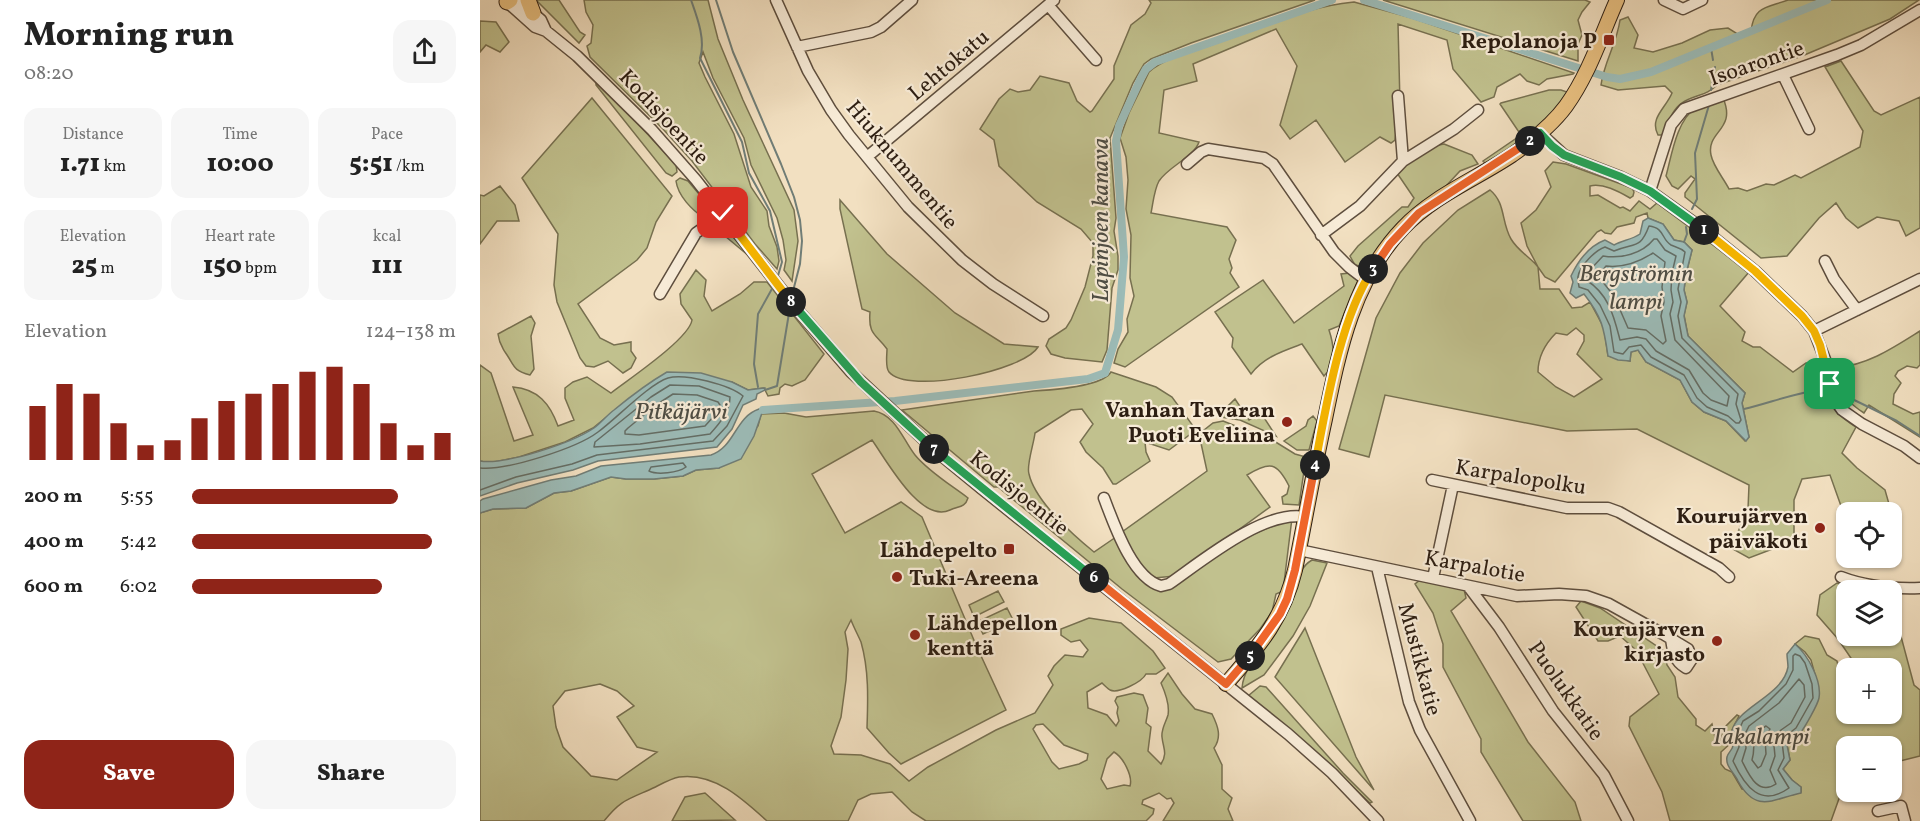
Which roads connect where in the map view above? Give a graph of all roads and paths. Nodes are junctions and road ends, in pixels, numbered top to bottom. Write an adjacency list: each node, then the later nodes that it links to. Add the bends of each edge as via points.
1 (510, 0): 8 (street, Kodisjoentie); 10 (street, Kodisjoentie, via 536,27)
2 (776, 0): 11 (street, Hiuknummentie)
3 (912, 0): 11 (street, via 872,32)
4 (1617, 0): 17 (main road, via 1584,76 1566,106)
5 (1664, 0): 6 (street, via 1683,9)
6 (1702, 0)
7 (1051, 3): 12 (street); 18 (street, Lehtokatu)
8 (530, 6): 10 (street, Kodisjoentie)
9 (1920, 10): 13 (street, Isoarontie, via 1860,45)
10 (546, 31): 22 (street, Kodisjoentie, via 652,130)
11 (797, 47): 18 (street, Hiuknummentie, via 831,110)
12 (1096, 60)
13 (1783, 75): 16 (street); 21 (street, Isoarontie, via 1684,109 1671,125)
14 (1398, 96): 19 (street)
15 (1478, 110): 19 (street)
16 (1809, 129)
17 (1540, 133): 21 (street, via 1564,155); 26 (main road, via 1419,213 1390,244)
18 (867, 158): 29 (street, Hiuknummentie, via 942,241 993,284)
19 (1403, 160): 23 (street, via 1360,206)
20 (1187, 164): 23 (street, via 1208,149 1264,158 1280,172)
21 (1650, 191): 30 (street, via 1755,271)
22 (723, 213): 27 (street, via 696,233); 44 (street, Kodisjoentie, via 796,308 869,390 982,489)
23 (1321, 235): 26 (street, via 1341,261)
24 (1825, 261): 28 (street)
25 (1920, 279): 28 (street)
26 (1366, 280): 35 (main road, via 1346,328)
27 (660, 294)
28 (1857, 310): 30 (street)
29 (1043, 316)
30 (1814, 331): 31 (street, via 1833,397 1842,410)
31 (1920, 458)
32 (1432, 480): 33 (street, Karpalopolku)
33 (1454, 485): 38 (street, Karpalopolku, via 1568,508 1608,508); 40 (street)
34 (1104, 498): 35 (street, via 1130,555 1148,579 1161,586 1260,523 1294,515)
35 (1305, 517): 36 (main road)
36 (1299, 550): 37 (street, Karpalotie); 44 (main road, via 1290,592 1280,614)
37 (1377, 567): 40 (street, Karpalotie); 47 (street, Mustikkatie, via 1409,702)
38 (1729, 577)
39 (1841, 577): 42 (street, via 1880,588)
40 (1433, 578): 41 (street, Karpalotie)
41 (1468, 586): 43 (street, Karpalotie, via 1517,596 1586,596 1609,604); 48 (street, Puolukkatie, via 1553,711 1604,776)
42 (1920, 588)
43 (1671, 639)
44 (1226, 684): 46 (street, Kodisjoentie, via 1332,773)
45 (1878, 811): 49 (street, via 1901,806)
46 (1378, 821)
47 (1470, 821)
48 (1628, 821)
49 (1905, 821)

